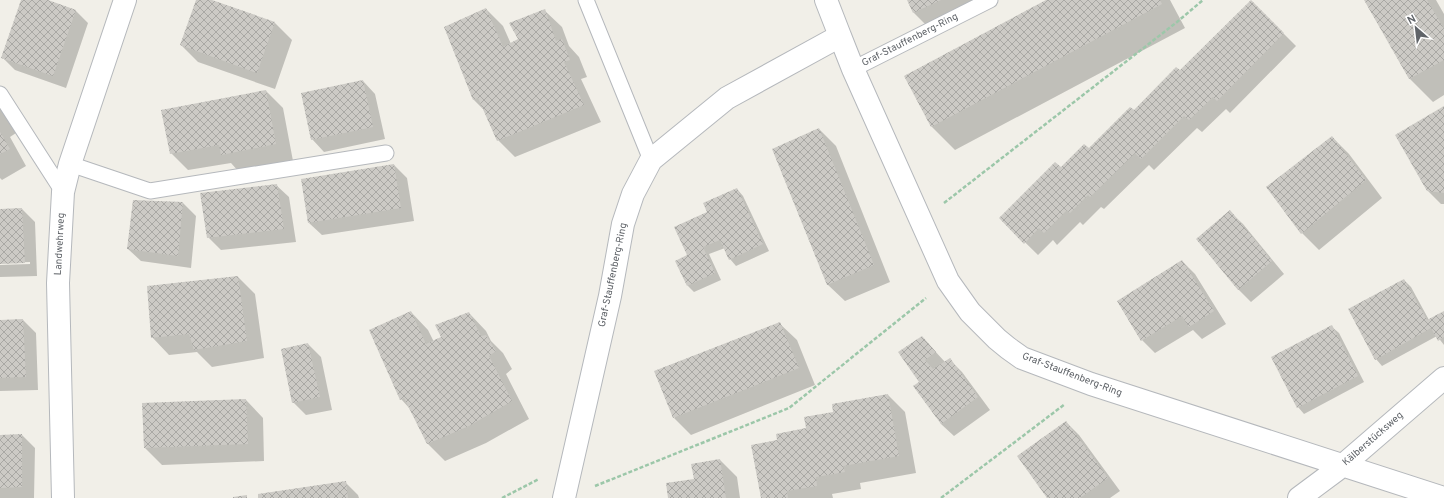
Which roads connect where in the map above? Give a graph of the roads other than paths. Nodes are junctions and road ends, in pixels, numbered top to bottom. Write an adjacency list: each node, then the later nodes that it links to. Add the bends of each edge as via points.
1 (125, 0): 10 (street, Landwehrweg)
2 (586, 0): 9 (lane)
3 (826, 0): 5 (street, Graf-Stauffenberg-Ring)
4 (989, 0): 6 (lane, Graf-Stauffenberg-Ring)
5 (840, 36): 6 (street, Graf-Stauffenberg-Ring); 9 (street, Graf-Stauffenberg-Ring, via 728,98)
6 (853, 69): 13 (street, Graf-Stauffenberg-Ring, via 948,281 970,312 1008,348 1022,358 1091,384)
7 (0, 94): 11 (lane)
8 (386, 153): 10 (lane, via 150,191)
9 (651, 160): 15 (street, Graf-Stauffenberg-Ring, via 633,194 623,224 610,296)
10 (70, 164): 11 (street, Landwehrweg)
11 (62, 192): 14 (street, Landwehrweg, via 58,283)
12 (1444, 378): 13 (street, Kälberstücksweg)
13 (1342, 466): 16 (street, Kälberstücksweg); 17 (street, Graf-Stauffenberg-Ring)
14 (63, 498)
15 (564, 498)
16 (1299, 498)
17 (1444, 498)

